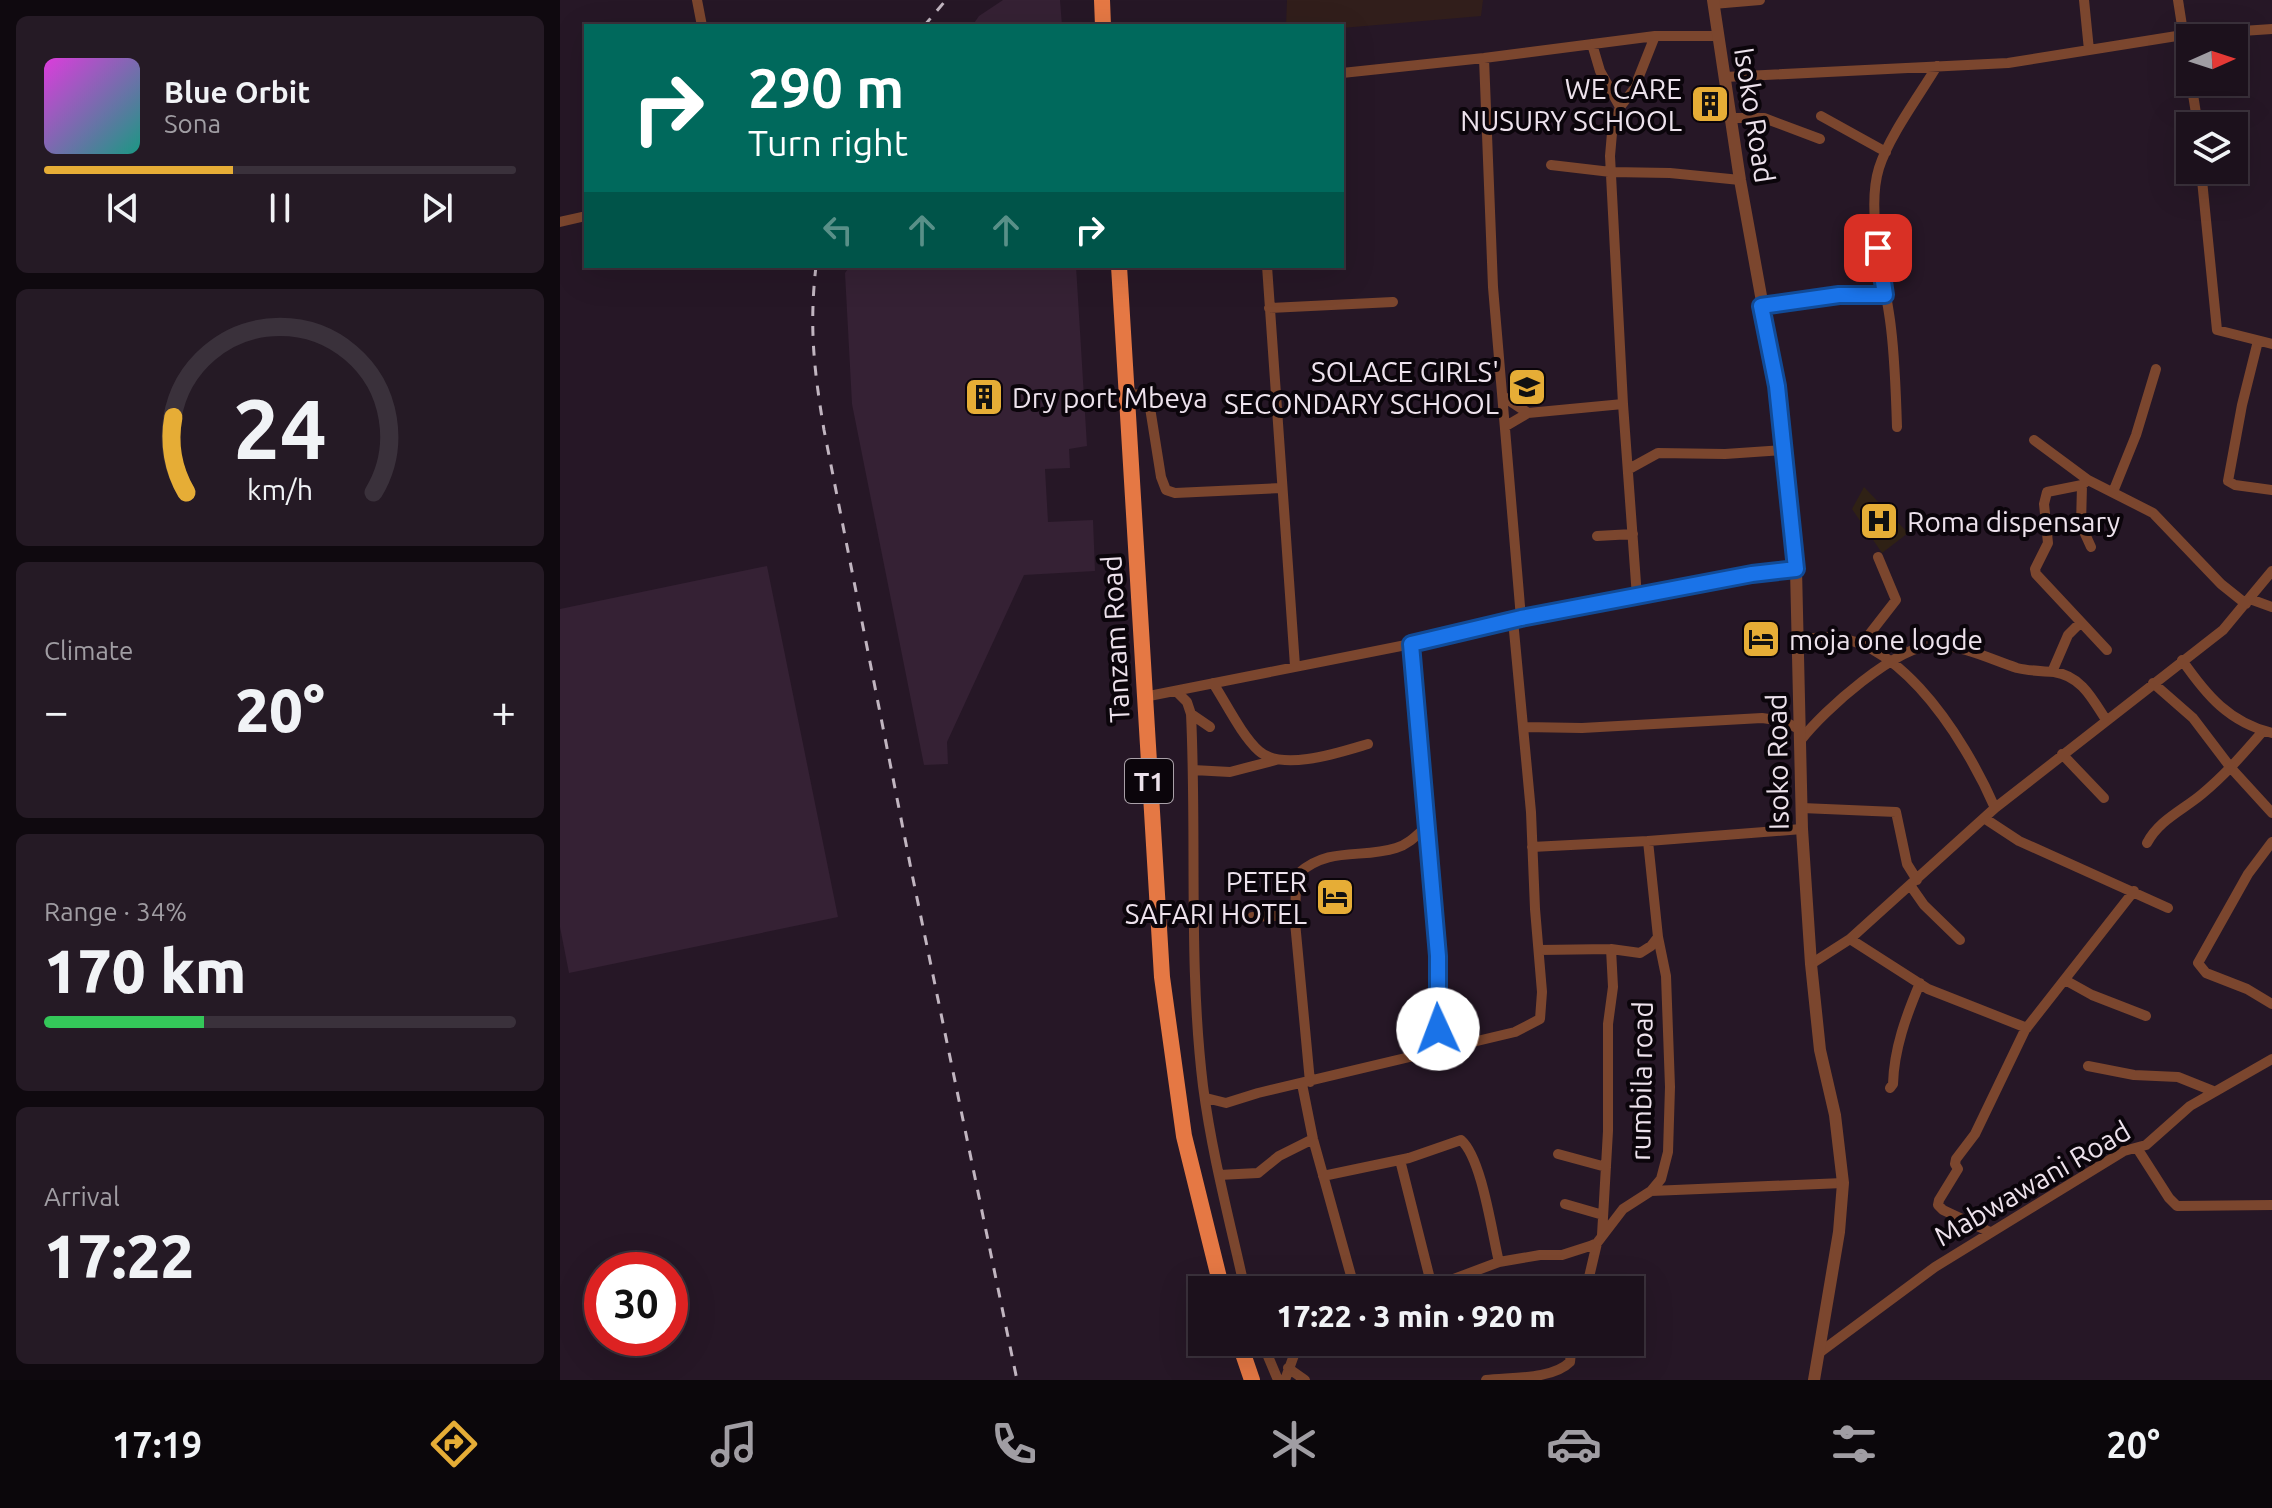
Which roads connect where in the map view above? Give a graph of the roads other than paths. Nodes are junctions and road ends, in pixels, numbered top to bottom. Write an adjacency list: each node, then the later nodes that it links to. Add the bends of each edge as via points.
1 (697, 0): 7 (street)
2 (1102, 0): 8 (highway)
3 (1760, 0): 6 (street)
4 (2084, 0): 16 (street)
5 (2178, 0): 9 (street)
6 (1713, 2): 13 (street, Isoko Road)
7 (702, 24)
8 (1103, 24)
9 (2181, 24)
10 (2272, 29): 11 (street)
11 (2248, 31)
12 (1655, 36): 13 (street); 15 (street); 21 (street, via 1634,89)
13 (1718, 36): 20 (street, Isoko Road)
14 (2176, 36): 16 (street)
15 (1592, 44): 17 (street); 21 (street)
16 (2089, 50): 18 (street, via 2025,61)
17 (1484, 58): 19 (street); 42 (street, via 1493,287)
18 (1937, 66): 20 (street); 25 (street)
19 (1344, 73)
20 (1725, 77): 23 (street, Isoko Road)
21 (1620, 107): 27 (street, via 1610,142)
22 (1821, 116): 25 (street)
23 (1731, 118): 24 (street, via 1764,118); 28 (street, Isoko Road)
24 (1820, 139)
25 (1886, 152): 34 (street, via 1875,200)
26 (1551, 165): 27 (street)
27 (1611, 172): 28 (street); 43 (street)
28 (1740, 180): 36 (street, Isoko Road)
29 (2202, 184): 38 (street, via 2217,330)
30 (584, 216): 31 (street)
31 (560, 222)
32 (1119, 268): 41 (highway, Tanzam Road / T1)
33 (1267, 268): 37 (street)
34 (1885, 295): 36 (street, via 1839,295); 46 (street)
35 (1393, 302): 37 (street)
36 (1761, 306): 48 (street, Isoko Road)
37 (1269, 308): 51 (street)
38 (2258, 341): 39 (street); 52 (street, via 2228,481)
39 (2272, 344)
40 (2156, 369): 53 (street)
41 (1127, 394): 51 (street, via 1148,395 1166,490); 76 (highway, Tanzam Road / T1)
42 (1504, 397): 44 (street); 45 (street)
43 (1623, 404): 44 (street); 49 (street)
44 (1528, 413): 45 (street)
45 (1506, 426): 63 (street)
46 (1897, 427)
47 (2034, 440): 50 (street)
48 (1785, 450): 49 (street, via 1658,453); 58 (street, Isoko Road)
49 (1629, 469): 54 (street)
50 (2085, 483): 53 (street); 56 (street, via 2081,525); 64 (street, via 2047,492 2048,543 2035,569)
51 (1281, 488): 71 (street)
52 (2272, 490)
53 (2113, 492): 61 (street, via 2153,513 2221,584)
54 (1633, 534): 55 (street); 60 (street)
55 (1597, 536)
56 (2091, 547)
57 (1878, 557): 67 (street, via 1896,600)
58 (1796, 569): 60 (street); 65 (street, Isoko Road)
59 (2272, 571): 61 (street)
60 (1637, 597): 63 (street)
61 (2248, 601): 62 (street); 69 (street, via 2223,630)
62 (2272, 607)
63 (1517, 619): 66 (street); 80 (street)
64 (2080, 623): 68 (street); 72 (street, via 2068,635)
65 (1799, 642): 67 (street, via 1821,636); 82 (street, Isoko Road)
66 (1411, 644): 71 (street); 93 (street)
67 (1861, 645): 70 (street)
68 (2107, 650)
69 (2182, 660): 74 (street); 81 (street, via 2214,701 2238,721)
70 (1890, 662): 72 (street, via 1917,647 1936,645 2030,671); 82 (street); 90 (street, via 1906,672 1961,743)
71 (1295, 666): 73 (street)
72 (2052, 672): 78 (street, via 2076,680)
73 (1213, 683): 75 (street); 85 (street, via 1256,749)
74 (2153, 683): 78 (street); 86 (street, via 2198,724)
75 (1176, 691): 76 (street); 77 (street)
76 (1144, 697): 139 (highway, Tanzam Road / T1, via 1162,977 1184,1136)
77 (1191, 714): 79 (street); 87 (street)
78 (2106, 720): 84 (street)
79 (1210, 727)
80 (1523, 727): 82 (street, via 1762,718 1783,721); 98 (street)
81 (2268, 732): 86 (street)
82 (1801, 735): 89 (street, Isoko Road)
83 (1368, 744): 85 (street)
84 (2062, 754): 88 (street); 90 (street)
85 (1276, 760): 87 (street, via 1230,772)
86 (2231, 768): 91 (street); 97 (street, via 2155,828)
87 (1193, 770): 121 (street, via 1194,923)
88 (2104, 798)
89 (1802, 808): 94 (street, Isoko Road); 99 (street, via 1896,812)
90 (1995, 808): 92 (street)
91 (2272, 813)
92 (1984, 818): 99 (street); 100 (street, via 2019,841)
93 (1427, 826): 102 (street, via 1396,848 1332,855 1305,868 1296,884); 115 (street, via 1438,956)
94 (1802, 829): 95 (street); 109 (street, Isoko Road)
95 (1648, 841): 98 (street); 104 (street, rumbila road)
96 (2272, 842): 112 (street, via 2198,963 2206,973)
97 (2147, 843)
98 (1532, 847): 108 (street)
99 (1914, 882): 105 (street); 106 (street, via 1924,905)
100 (2134, 891): 101 (street); 110 (street)
101 (2168, 908)
102 (1295, 915): 103 (street); 118 (street)
103 (1252, 917)
104 (1658, 937): 107 (street, via 1640,953); 132 (street, rumbila road, via 1668,998 1669,1139 1663,1173)
105 (1850, 939): 109 (street); 111 (street)
106 (1960, 940)
107 (1611, 949): 108 (street); 128 (street)
108 (1539, 950): 115 (street, via 1542,1013 1535,1024)
109 (1811, 964): 131 (street, Isoko Road)
110 (2065, 980): 113 (street); 114 (street)
111 (1920, 983): 114 (street); 119 (street, via 1903,1026)
112 (2272, 1004)
113 (2146, 1016)
114 (2027, 1028): 136 (street, via 1938,1202 1943,1210)
115 (1437, 1052): 118 (street)
116 (2272, 1059): 120 (street, Mabwawani Road)
117 (2088, 1066): 120 (street, via 2178,1077)
118 (1306, 1083): 122 (street); 124 (street)
119 (1890, 1088)
120 (2213, 1091): 125 (street, Mabwawani Road)
121 (1206, 1098): 122 (street); 123 (street)
122 (1226, 1103): 123 (street)
123 (1210, 1118): 129 (street)
124 (1313, 1139): 129 (street, via 1258,1173); 130 (street)
125 (2137, 1148): 134 (street, via 2177,1206); 136 (street, Mabwawani Road)
126 (1558, 1154): 128 (street)
127 (1400, 1160): 130 (street); 138 (street, via 1464,1142 1480,1180); 142 (street)
128 (1606, 1167): 135 (street)
129 (1219, 1175): 140 (street)
130 (1323, 1176): 141 (street)
131 (1843, 1183): 132 (street); 145 (street, Isoko Road)
132 (1651, 1191): 137 (street, rumbila road, via 1628,1204)
133 (1565, 1204): 135 (street)
134 (2272, 1205)
135 (1603, 1215): 137 (street)
136 (1990, 1232): 145 (street, Mabwawani Road, via 1912,1282)
137 (1599, 1240): 138 (street, via 1567,1254); 144 (street)
138 (1499, 1262): 143 (street)
139 (1218, 1276)
140 (1242, 1276)
141 (1351, 1276)
142 (1429, 1276)
143 (1462, 1276)
144 (1590, 1276)
145 (1819, 1353): 156 (street, Isoko Road)
146 (1244, 1356): 151 (highway)
147 (1268, 1356): 152 (street)
148 (1294, 1356): 150 (street)
149 (1571, 1356): 155 (street, via 1562,1369)
150 (1288, 1368): 153 (street); 154 (street)
151 (1252, 1380)
152 (1278, 1380)
153 (1285, 1380)
154 (1305, 1380)
155 (1486, 1380)
156 (1814, 1380)

